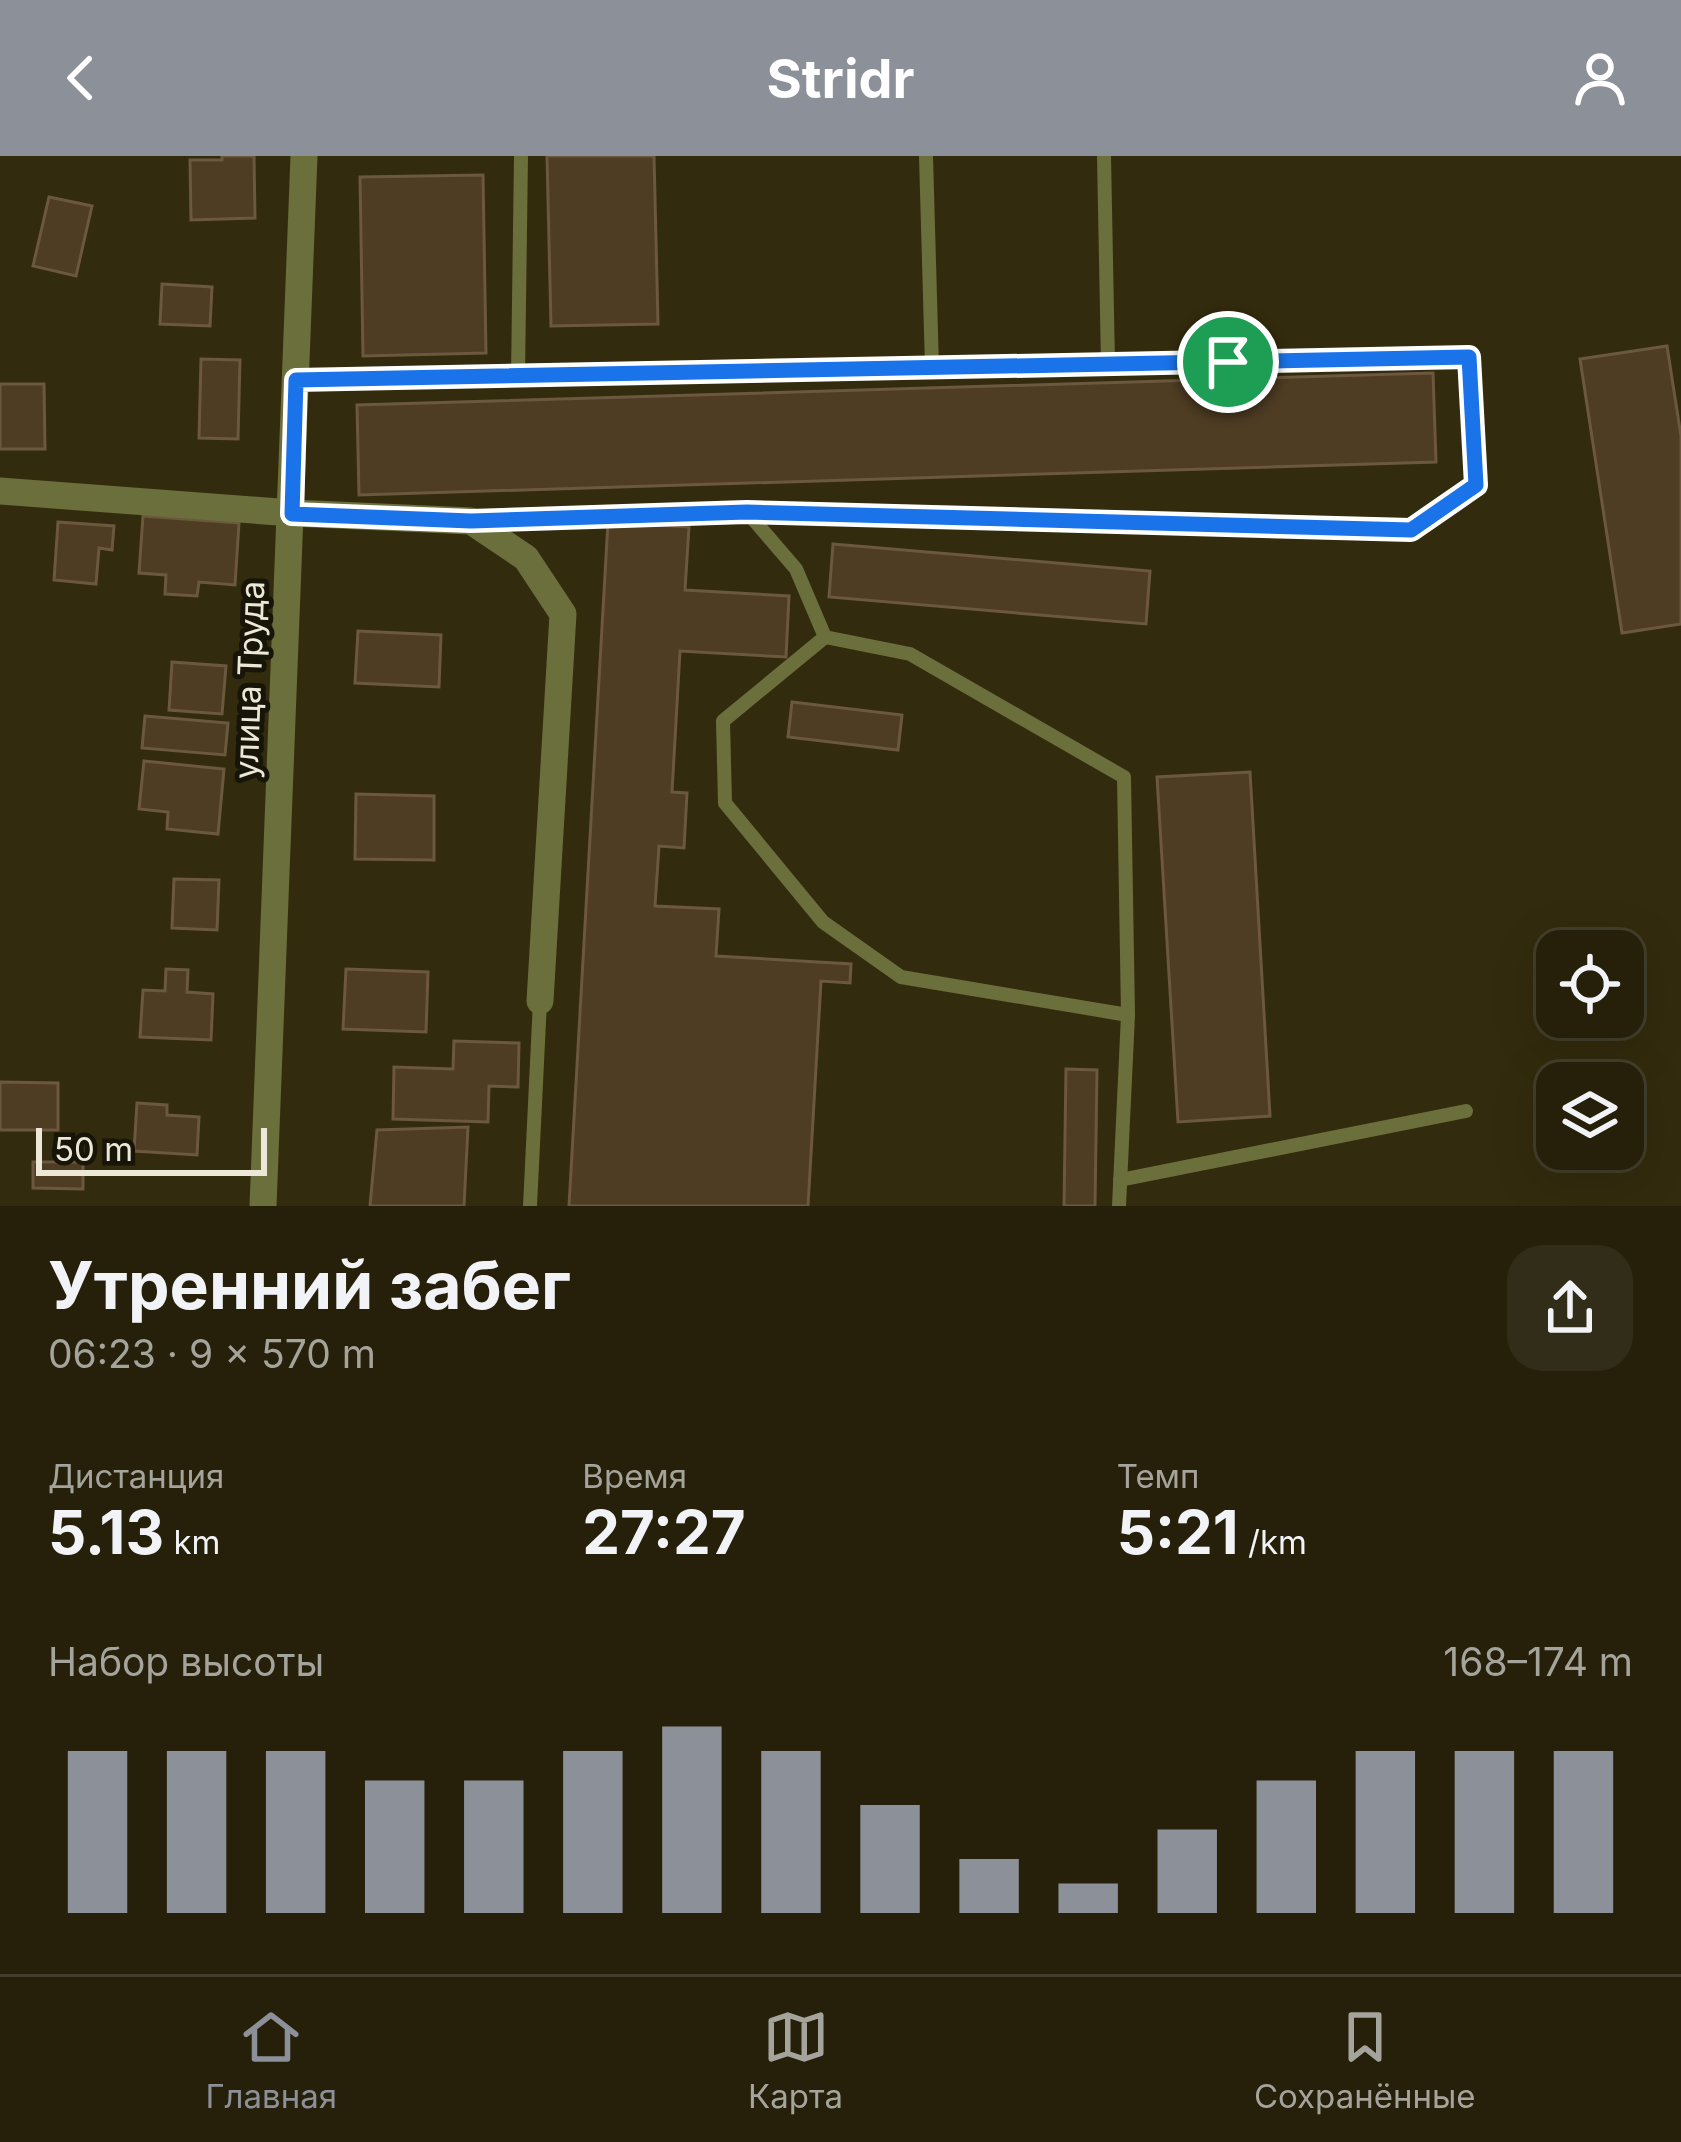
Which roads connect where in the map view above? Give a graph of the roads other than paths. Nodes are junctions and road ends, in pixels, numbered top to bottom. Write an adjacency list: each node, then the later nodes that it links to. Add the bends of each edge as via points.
1 (304, 156): 8 (street, улица Труда)
2 (521, 156): 7 (lane)
3 (926, 156): 6 (lane)
4 (1104, 156): 5 (lane)
5 (1108, 364): 6 (lane); 10 (lane, via 1469,357 1476,485 1411,530)
6 (932, 368): 7 (lane)
7 (518, 376): 8 (lane)
8 (296, 380): 11 (street, улица Труда)
9 (0, 490): 11 (street)
10 (747, 512): 12 (lane); 13 (lane, via 796,569)
11 (292, 514): 12 (street); 18 (street, улица Труда)
12 (471, 521): 14 (street, via 526,558 563,614)
13 (825, 638): 15 (lane, via 910,654 1124,777); 15 (lane, via 723,721 725,802 823,922 901,976)
14 (540, 1001): 19 (lane)
15 (1128, 1015): 17 (lane)
16 (1466, 1111): 17 (lane)
17 (1120, 1180): 20 (lane)
18 (263, 1206)
19 (530, 1206)
20 (1119, 1206)

